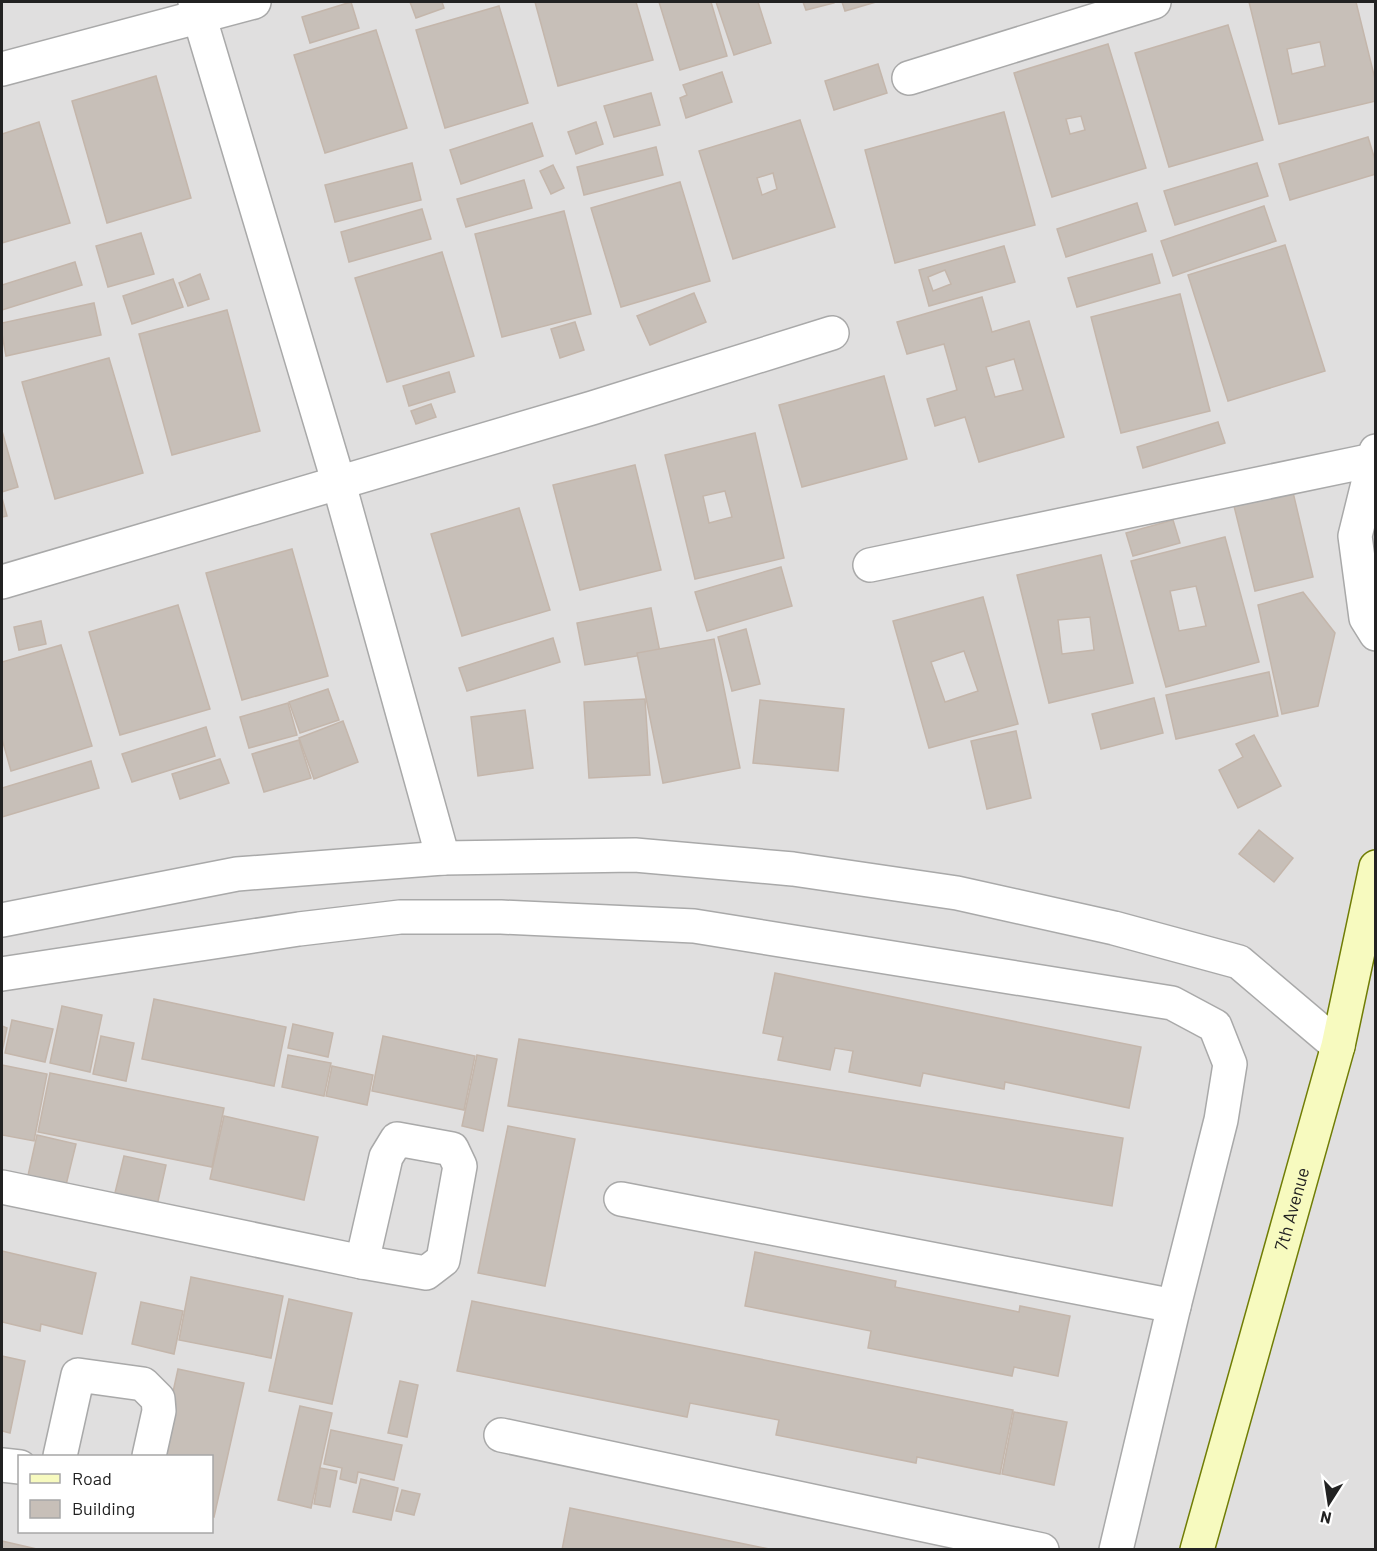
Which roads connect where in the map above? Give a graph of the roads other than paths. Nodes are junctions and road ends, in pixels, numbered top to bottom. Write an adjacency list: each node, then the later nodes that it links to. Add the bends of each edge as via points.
1 (254, 2): 3 (street)
2 (1154, 2): 5 (street)
3 (198, 9): 4 (street); 8 (street)
4 (2, 69)
5 (909, 78)
6 (831, 333): 8 (street)
7 (1374, 455): 9 (street); 11 (street, via 1355,536 1366,618)
8 (339, 484): 10 (street); 12 (street)
9 (870, 565)
10 (2, 582)
11 (1376, 634)
12 (443, 858): 14 (street, via 237,874); 16 (street, via 635,855 793,869 957,893 1114,928 1239,962)
13 (1376, 867): 16 (main road, 7th Avenue)
14 (2, 920)
15 (2, 974): 20 (street, via 400,917 501,917 694,926 1172,1003 1215,1026 1230,1064 1221,1120)
16 (1338, 1046): 28 (main road, 7th Avenue)
17 (2, 1186): 19 (street)
18 (621, 1199): 20 (street)
19 (362, 1262)
20 (1174, 1305): 27 (street)
21 (501, 1435): 26 (street)
22 (60, 1455): 23 (street, via 78,1375 143,1384 158,1399)
23 (149, 1455)
24 (2, 1465): 25 (street)
25 (18, 1467)
26 (1042, 1550)
27 (1116, 1550)
28 (1197, 1550)

